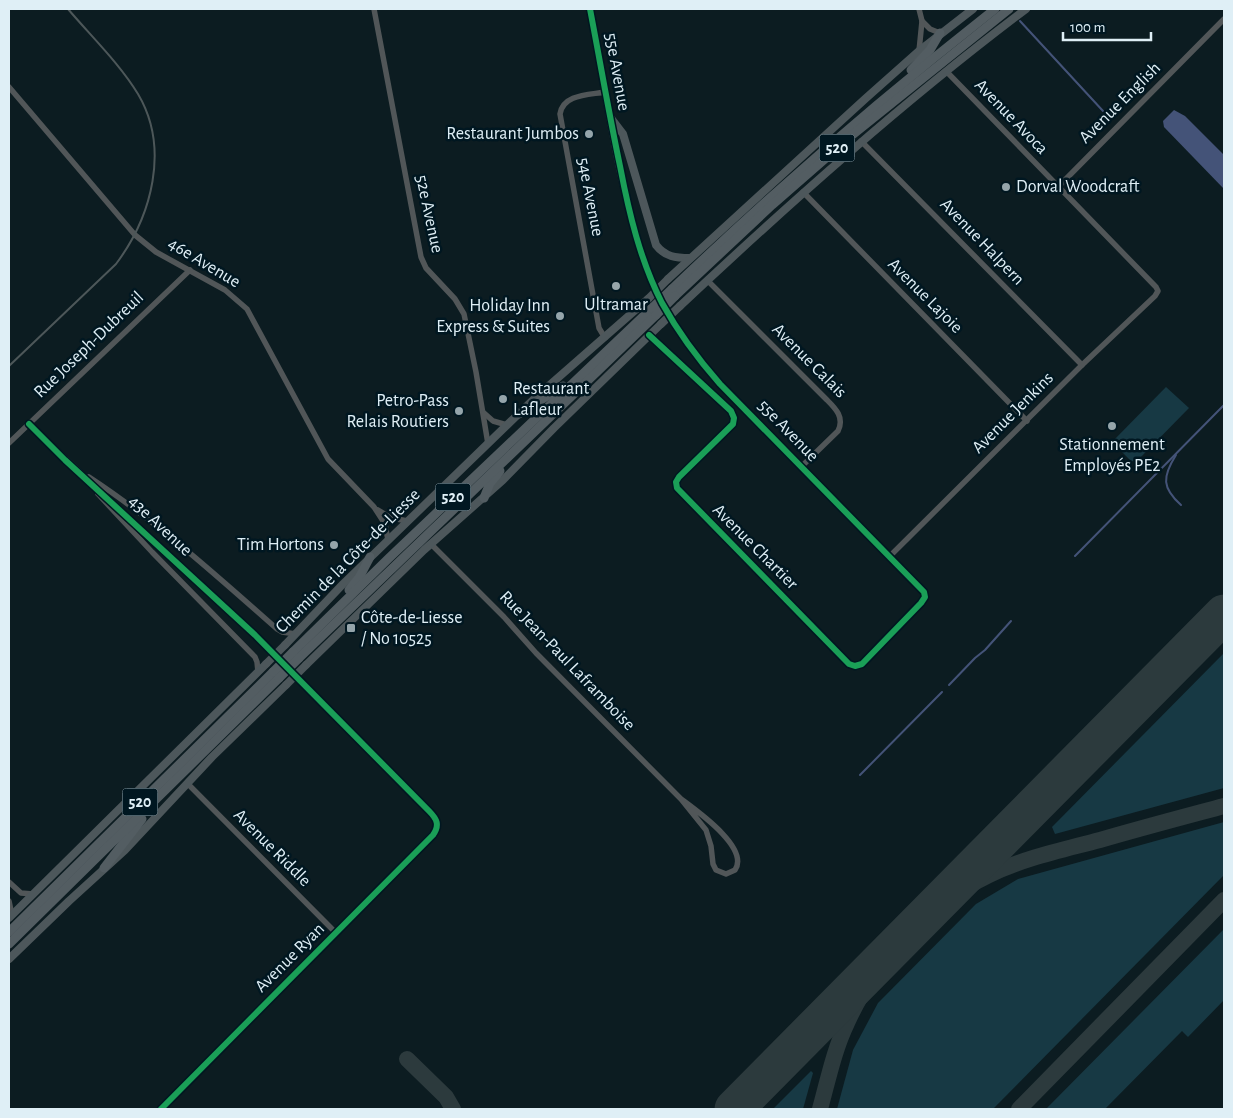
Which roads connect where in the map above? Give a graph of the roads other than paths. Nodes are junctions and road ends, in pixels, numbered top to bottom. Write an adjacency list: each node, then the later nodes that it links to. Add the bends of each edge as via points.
1 (374, 9): 32 (street, 52e Avenue, via 421,257 426,268 455,299 464,314)
2 (590, 9): 14 (street, 55e Avenue)
3 (919, 9): 9 (street)
4 (973, 9): 10 (main road, Chemin de la Côte-de-Liesse)
5 (995, 9): 15 (highway, 520)
6 (1009, 9): 25 (highway, 520, via 851,136)
7 (1026, 9): 12 (main road)
8 (1224, 20): 18 (street, Avenue English)
9 (922, 22): 10 (street, via 930,30); 11 (street)
10 (940, 33): 11 (main road, Chemin de la Côte-de-Liesse); 15 (highway, via 930,50)
11 (919, 51): 20 (main road, Chemin de la Côte-de-Liesse)
12 (946, 71): 17 (main road); 18 (street, Avenue Avoca)
13 (9, 87): 21 (street, 46e Avenue, via 135,235 156,252)
14 (605, 92): 16 (street, 55e Avenue); 29 (street, 54e Avenue, via 569,100 560,114 599,328)
15 (888, 94): 25 (highway, 520, via 801,168)
16 (610, 116): 20 (main road, via 623,134 656,245 668,256); 23 (street, 55e Avenue, via 638,246)
17 (861, 141): 19 (main road); 30 (street, Avenue Halpern)
18 (1058, 187): 24 (street, Avenue Avoca)
19 (803, 192): 22 (main road); 34 (street, Avenue Lajoie)
20 (690, 258): 29 (main road, Chemin de la Côte-de-Liesse, bridge)
21 (190, 270): 35 (street, Rue Joseph-Dubreuil); 43 (street, 46e Avenue, via 225,290 247,309 328,459)
22 (708, 280): 28 (main road, bridge); 41 (street, Avenue Calais, via 840,416 838,431)
23 (653, 284)
24 (1158, 291): 30 (street, Avenue Jenkins)
25 (673, 293): 26 (highway, 520, bridge)
26 (654, 311): 31 (highway, 520); 39 (highway, 520)
27 (673, 321): 41 (street, 55e Avenue, via 716,379)
28 (649, 335): 42 (main road); 47 (street, Avenue Chartier, via 731,411 734,418 733,424 680,477 676,482 677,488 853,666 864,663 924,600 921,587)
29 (604, 338): 33 (main road, Chemin de la Côte-de-Liesse)
30 (1082, 365): 34 (street, Avenue Jenkins)
31 (583, 374): 33 (highway); 49 (highway, 520)
32 (484, 413): 36 (street, via 493,422); 38 (street, 52e Avenue)
33 (519, 414): 36 (main road, Chemin de la Côte-de-Liesse)
34 (1027, 421): 47 (street, Avenue Jenkins)
35 (29, 424): 37 (street, Rue Joseph-Dubreuil); 40 (street, 43e Avenue)
36 (507, 425): 38 (main road, Chemin de la Côte-de-Liesse)
37 (9, 443)
38 (488, 444): 44 (main road, Chemin de la Côte-de-Liesse)
39 (522, 444): 42 (highway, via 490,483); 52 (highway, 520)
40 (73, 466): 50 (street, 43e Avenue, via 127,502 277,630); 51 (street, 43e Avenue); 53 (street, 43e Avenue, via 255,657)
41 (801, 467): 47 (street, 55e Avenue)
42 (484, 498): 46 (main road)
43 (374, 507): 44 (street, 46e Avenue, via 391,518); 45 (street, 46e Avenue, via 385,524)
44 (408, 521): 45 (main road, Chemin de la Côte-de-Liesse)
45 (388, 540): 48 (main road, Chemin de la Côte-de-Liesse)
46 (431, 544): 56 (main road, bridge); 58 (street, Rue Jean-Paul Laframboise)
47 (890, 556)
48 (370, 557): 49 (highway); 50 (main road, Chemin de la Côte-de-Liesse)
49 (325, 620): 52 (highway, 520)
50 (296, 634): 53 (main road, Chemin de la Côte-de-Liesse, bridge)
51 (271, 651)
52 (296, 655): 54 (highway, 520, bridge)
53 (258, 672): 61 (main road, Chemin de la Côte-de-Liesse)
54 (276, 675): 57 (highway, 520); 64 (highway, 520)
55 (300, 680): 65 (street, Avenue Ryan, via 433,815 438,826)
56 (187, 783): 59 (main road, via 137,838); 65 (street, Avenue Riddle)
57 (159, 795): 59 (highway); 66 (highway, 520)
58 (682, 799): 58 (street, Rue Jean-Paul Laframboise, via 706,830 714,868 722,873 735,870 739,865 738,854 711,822)
59 (104, 868): 67 (main road)
60 (9, 882): 61 (street, via 20,892)
61 (33, 894): 63 (main road, Chemin de la Côte-de-Liesse)
62 (9, 901): 63 (street)
63 (11, 916)
64 (9, 932)
65 (336, 933): 68 (street, Avenue Ryan)
66 (9, 944)
67 (9, 959)
68 (161, 1109)

